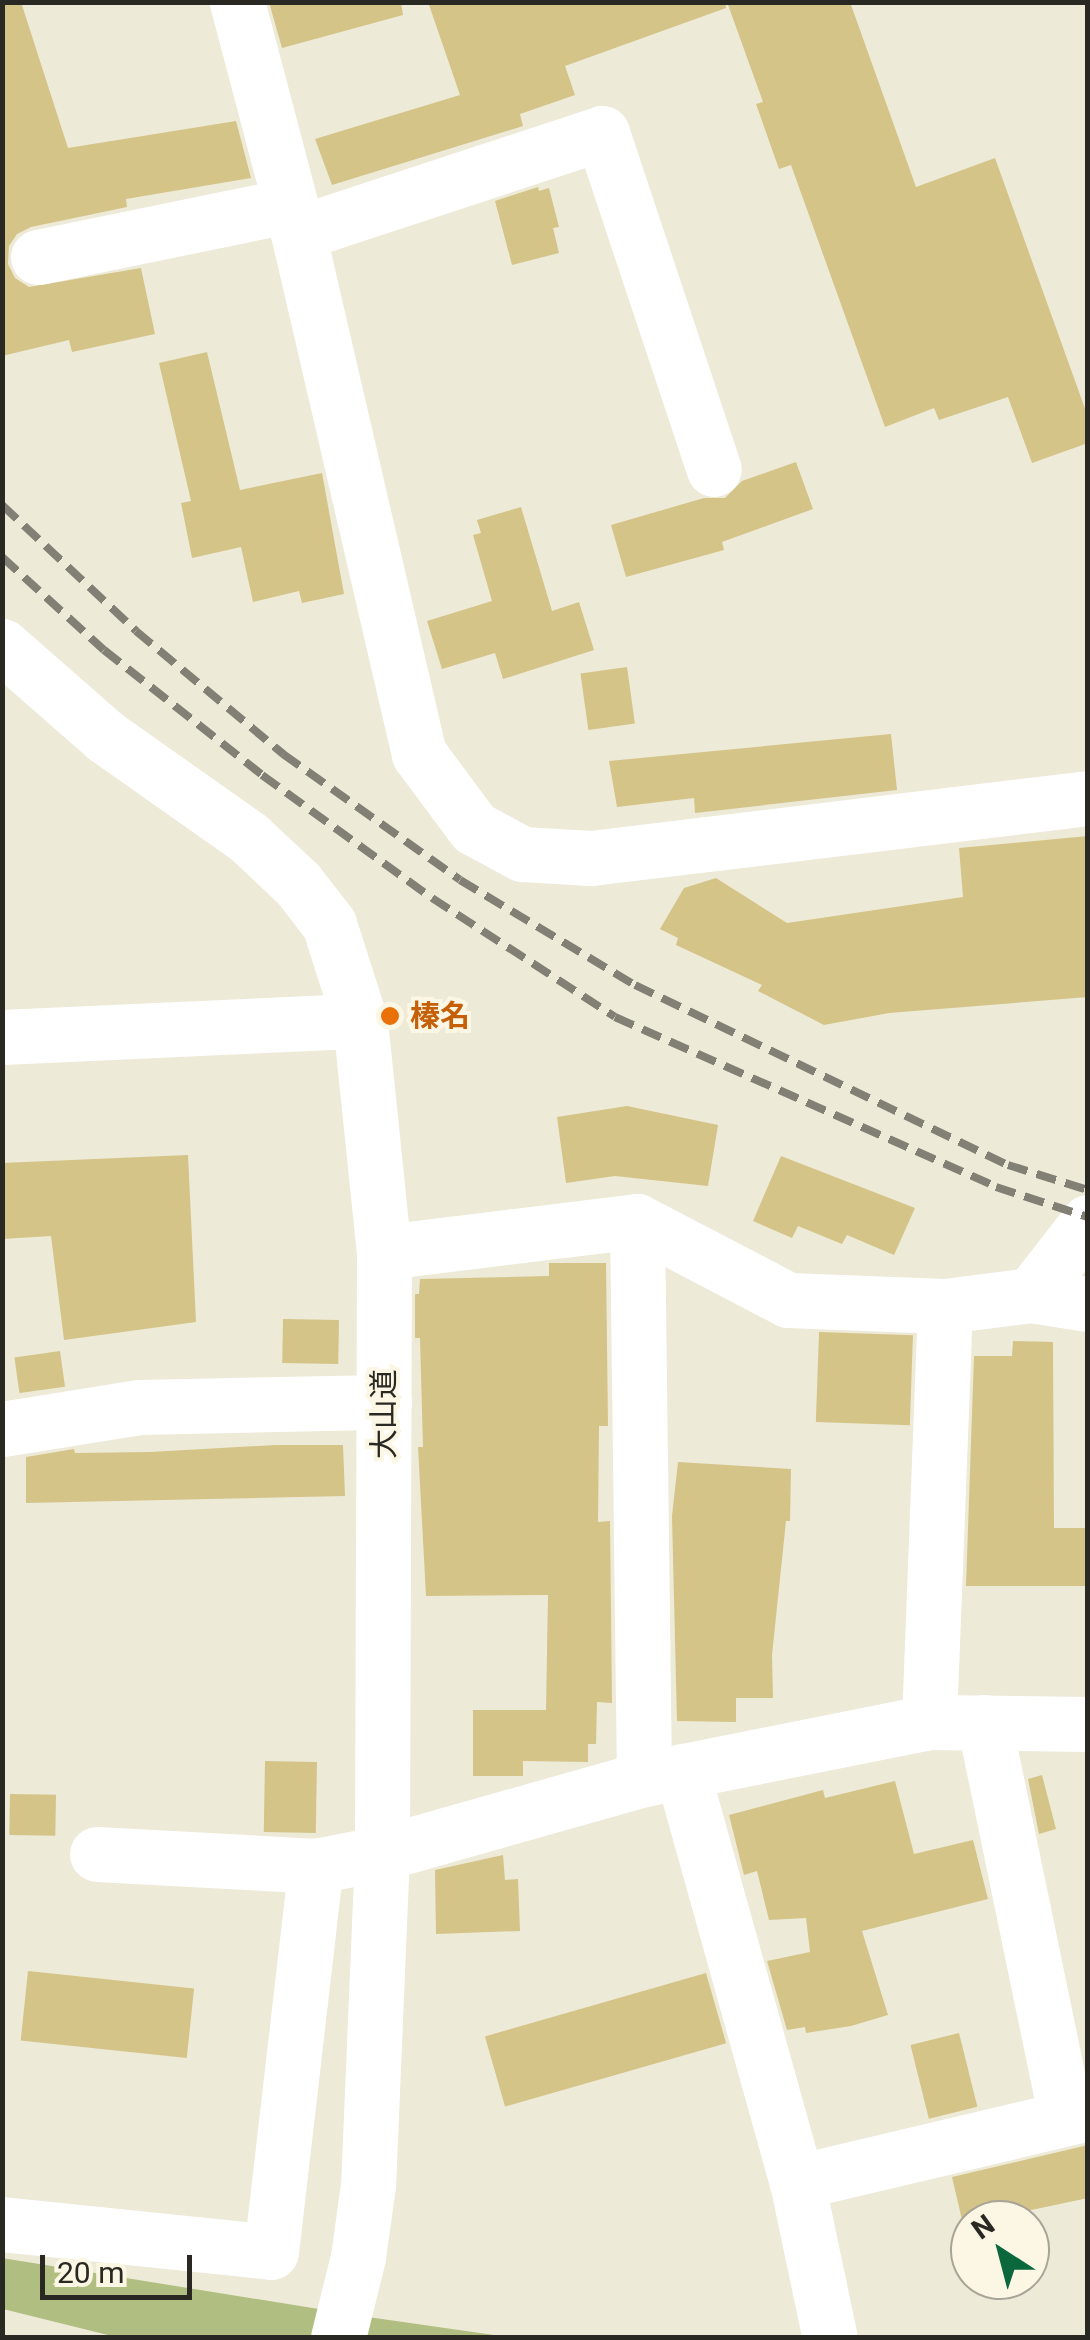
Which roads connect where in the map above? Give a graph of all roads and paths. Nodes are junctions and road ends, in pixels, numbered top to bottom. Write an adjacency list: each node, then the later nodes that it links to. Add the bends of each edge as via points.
1 (237, 2): 2 (street)
2 (295, 219): 3 (street); 4 (street, via 602,133); 6 (street, via 420,754 474,828 522,854 592,858)
3 (38, 257)
4 (714, 470)
5 (2, 646): 7 (street, 大山道, via 106,737 248,838 298,884 329,924)
6 (1088, 798)
7 (360, 1021): 8 (street); 11 (street, 大山道)
8 (2, 1037)
9 (637, 1221): 11 (street); 14 (street, via 788,1300); 20 (street)
10 (1088, 1222): 12 (street)
11 (384, 1252): 15 (street, 大山道)
12 (1031, 1295): 13 (street); 14 (street)
13 (1088, 1304)
14 (945, 1306): 17 (street)
15 (384, 1402): 16 (street, via 139,1407); 21 (street, 大山道)
16 (2, 1429)
17 (929, 1722): 18 (street); 20 (street)
18 (984, 1722): 19 (street); 24 (street)
19 (1088, 1724)
20 (663, 1775): 21 (street); 25 (street)
21 (382, 1853): 23 (street); 27 (street, 大山道, via 368,2184)
22 (97, 1854): 23 (street)
23 (316, 1866): 26 (street, via 272,2252)
24 (1077, 2116): 25 (street)
25 (796, 2182): 28 (street)
26 (2, 2224)
27 (338, 2338)
28 (830, 2338)

